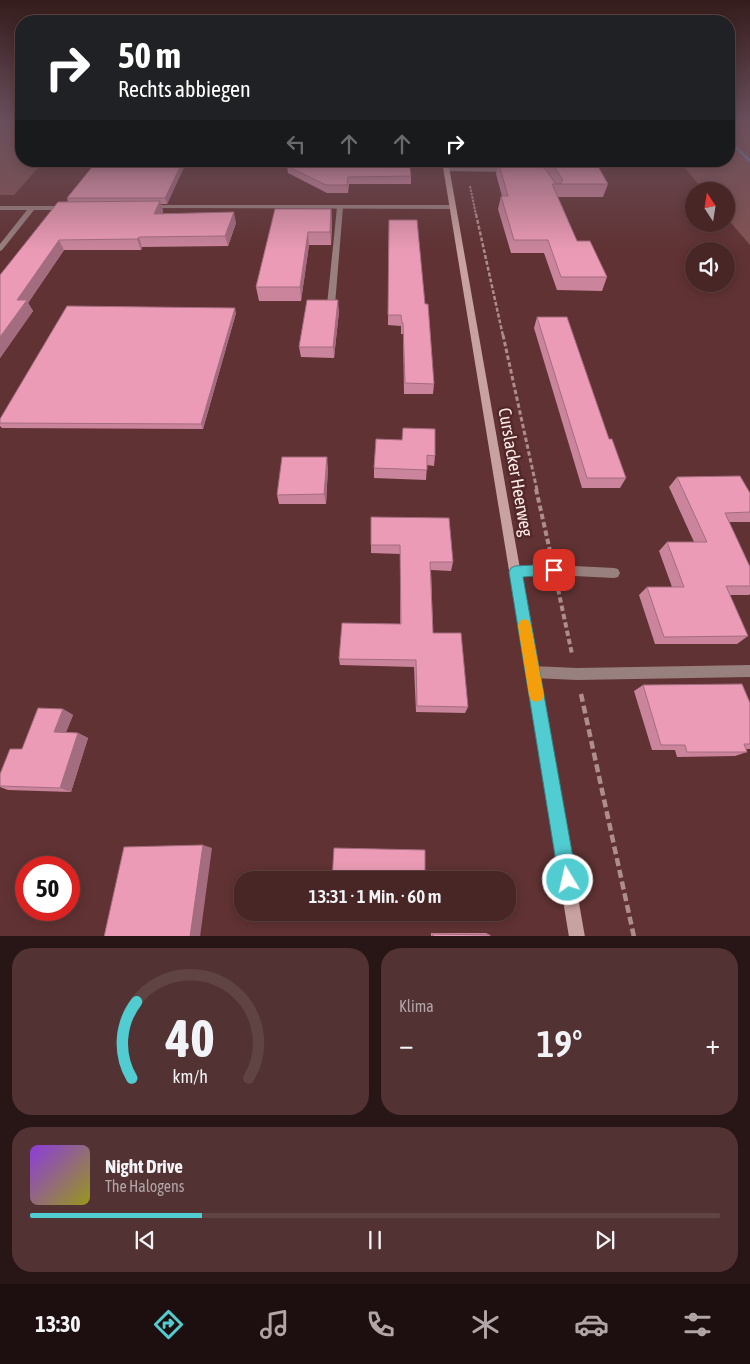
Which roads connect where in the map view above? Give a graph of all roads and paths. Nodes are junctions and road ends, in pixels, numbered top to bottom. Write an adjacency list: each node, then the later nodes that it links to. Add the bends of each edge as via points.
1 (445, 167): 6 (main road, Curslacker Heerweg)
2 (473, 167): 3 (street)
3 (515, 170)
4 (138, 207): 5 (street)
5 (340, 207): 6 (street); 11 (street)
6 (453, 207): 12 (main road, Curslacker Heerweg)
7 (0, 208): 8 (street)
8 (32, 208): 9 (street); 10 (street)
9 (72, 208)
10 (0, 249)
11 (331, 304)
12 (515, 572): 13 (street); 15 (main road, Curslacker Heerweg)
13 (614, 573)
14 (750, 671): 15 (street)
15 (532, 672): 16 (main road, Curslacker Heerweg)
16 (577, 936)

